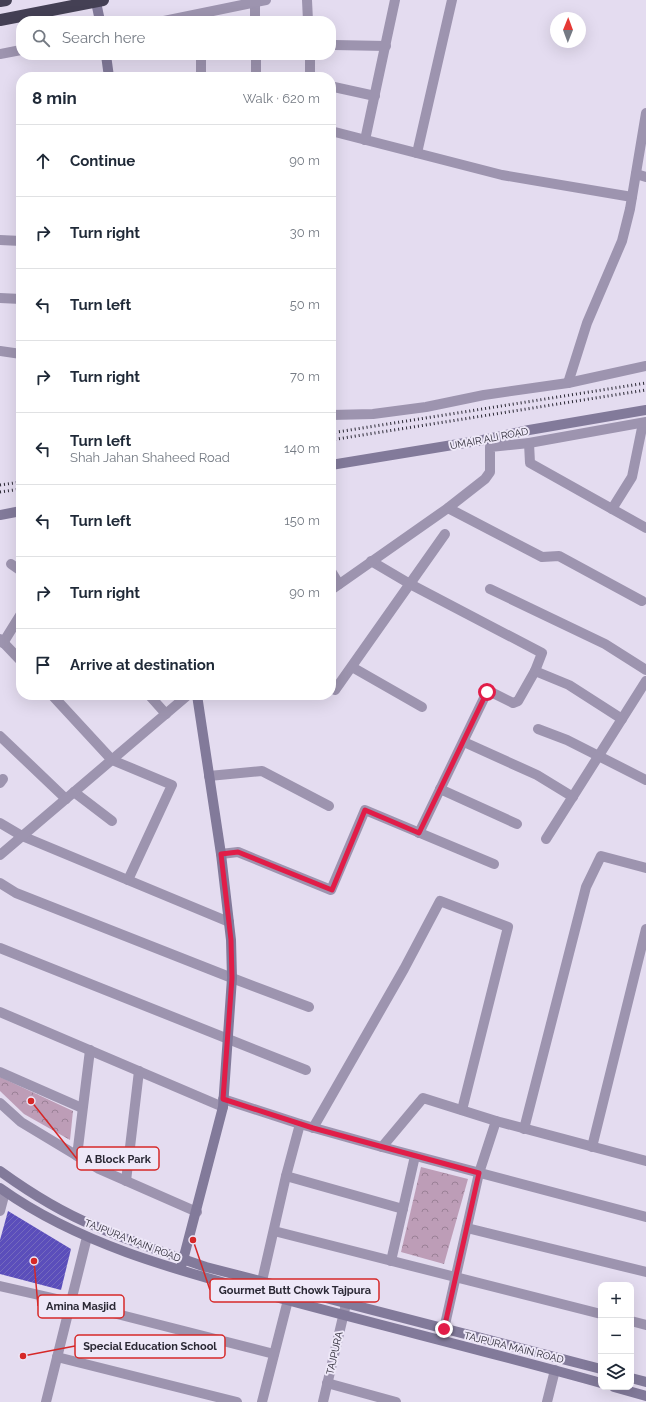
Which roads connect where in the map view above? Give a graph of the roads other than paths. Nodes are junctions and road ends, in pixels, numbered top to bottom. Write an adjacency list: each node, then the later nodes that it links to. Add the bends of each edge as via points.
1 (6, 0): 6 (highway)
2 (266, 0): 8 (street)
3 (307, 0): 13 (street)
4 (395, 0): 17 (street)
5 (452, 0): 33 (street)
6 (0, 1)
7 (100, 1): 9 (highway); 10 (street)
8 (255, 2): 11 (street); 12 (street)
9 (21, 16)
10 (100, 16)
11 (204, 16)
12 (255, 16)
13 (308, 16)
14 (16, 17): 15 (highway)
15 (0, 20)
16 (336, 45): 17 (street)
17 (386, 46): 29 (street)
18 (16, 51): 19 (street)
19 (0, 54)
20 (107, 60): 24 (street)
21 (201, 60): 25 (street)
22 (256, 60): 26 (street)
23 (310, 60): 27 (street)
24 (108, 72)
25 (201, 72)
26 (256, 72)
27 (310, 72)
28 (336, 87): 29 (street)
29 (375, 96): 32 (street)
30 (646, 113): 34 (street)
31 (336, 132): 32 (street)
32 (365, 140): 33 (street)
33 (417, 153): 36 (street, via 502,175)
34 (636, 174): 35 (street); 36 (street)
35 (646, 177)
36 (632, 197): 44 (street, via 622,241 587,322)
37 (0, 240): 38 (street)
38 (16, 241)
39 (0, 298): 40 (street)
40 (16, 299)
41 (0, 351): 42 (street)
42 (16, 353)
43 (646, 366): 44 (street)
44 (568, 383): 46 (street, via 411,409 374,414)
45 (646, 410): 49 (street, UMAIR ALI ROAD, via 529,430)
46 (336, 415)
47 (645, 422): 48 (street); 52 (street, via 632,477)
48 (529, 443): 49 (street); 52 (street, via 530,463)
49 (486, 444): 50 (street, UMAIR ALI ROAD); 51 (street, via 490,472 485,479)
50 (336, 464)
51 (448, 508): 57 (street); 65 (street, via 542,557 559,556)
52 (612, 509): 55 (street)
53 (16, 513): 54 (street)
54 (0, 515)
55 (646, 528)
56 (445, 534): 62 (street)
57 (371, 561): 61 (street); 62 (street)
58 (11, 564): 59 (street)
59 (16, 568)
60 (336, 578): 61 (street)
61 (340, 584): 63 (street)
62 (410, 584): 69 (street); 71 (street, via 542,653)
63 (336, 587)
64 (490, 589): 70 (street, via 605,644)
65 (642, 601)
66 (16, 621): 67 (street)
67 (2, 641): 68 (street)
68 (16, 656)
69 (352, 667): 73 (street); 78 (street)
70 (646, 670)
71 (535, 671): 80 (street, via 569,685); 83 (street, via 516,703 489,690)
72 (646, 681): 80 (street)
73 (336, 689)
74 (57, 700): 85 (street)
75 (153, 700): 79 (street)
76 (178, 700): 79 (street)
77 (198, 700): 86 (street)
78 (422, 707)
79 (166, 714): 85 (street)
80 (622, 719): 84 (street)
81 (538, 729): 84 (street)
82 (0, 736): 91 (street)
83 (464, 742): 88 (street); 90 (street, via 537,775)
84 (598, 757): 87 (street); 90 (street)
85 (112, 760): 89 (street); 103 (street, via 172,785)
86 (209, 776): 92 (street, via 262,771); 99 (street)
87 (646, 780)
88 (440, 789): 95 (street); 96 (street)
89 (74, 792): 91 (street); 93 (street)
90 (573, 797): 98 (street)
91 (66, 799): 97 (street)
92 (329, 806)
93 (112, 821)
94 (0, 823): 97 (street)
95 (517, 824)
96 (419, 833): 99 (street, via 365,810 332,890 238,852); 101 (street)
97 (22, 836): 100 (street); 103 (street)
98 (546, 839)
99 (221, 854): 105 (street)
100 (0, 855)
101 (494, 864)
102 (646, 868): 123 (street, via 601,856 586,887)
103 (128, 880): 105 (street)
104 (0, 883): 108 (street, via 16,893)
105 (229, 922): 108 (street)
106 (646, 929): 125 (street)
107 (0, 948): 111 (street)
108 (232, 978): 109 (street); 111 (street)
109 (308, 1006)
110 (0, 1012): 112 (street)
111 (228, 1039): 113 (street); 117 (street)
112 (90, 1050): 114 (street); 118 (street)
113 (306, 1070)
114 (139, 1071): 117 (street); 132 (street)
115 (0, 1072): 118 (street)
116 (0, 1103): 126 (street, via 21,1122)
117 (223, 1103): 121 (street); 136 (street)
118 (82, 1108): 126 (street)
119 (462, 1110): 120 (street); 122 (street, via 508,927 440,901); 124 (street, via 423,1098)
120 (496, 1122): 123 (street); 130 (street)
121 (300, 1124): 122 (street); 131 (street)
122 (313, 1128): 124 (street)
123 (524, 1129): 125 (street)
124 (382, 1147): 127 (street)
125 (592, 1147): 128 (street)
126 (76, 1156): 132 (street)
127 (415, 1156): 130 (street); 134 (street)
128 (646, 1161)
129 (0, 1171): 141 (street, TAJPURA MAIN ROAD, via 59,1209 94,1226)
130 (479, 1173): 137 (street); 138 (street)
131 (286, 1176): 134 (street); 139 (street)
132 (126, 1181): 136 (street)
133 (3, 1190): 135 (street); 140 (street, TAJPURA MAIN ROAD)
134 (403, 1209): 142 (street)
135 (0, 1211)
136 (197, 1212): 141 (street)
137 (646, 1217)
138 (467, 1228): 144 (street); 145 (street)
139 (274, 1231): 142 (street); 146 (street)
140 (87, 1237): 143 (street, TAJPURA MAIN ROAD); 149 (street)
141 (184, 1259): 143 (street); 146 (street, TAJPURA MAIN ROAD)
142 (391, 1261): 145 (street)
143 (181, 1270): 148 (street, TAJPURA MAIN ROAD)
144 (646, 1272)
145 (455, 1277): 151 (street); 155 (street)
146 (262, 1281): 150 (street, TAJPURA MAIN ROAD)
147 (0, 1286): 149 (street)
148 (288, 1300): 152 (street, TAJPURA MAIN ROAD); 156 (street)
149 (70, 1302): 156 (street); 157 (street)
150 (346, 1304): 152 (street, TAJPURA); 155 (street, TAJPURA MAIN ROAD)
151 (598, 1313)
152 (343, 1315): 159 (street, TAJPURA MAIN ROAD); 163 (street, TAJPURA)
153 (634, 1322): 154 (street)
154 (646, 1325)
155 (444, 1329): 158 (street, TAJPURA MAIN ROAD)
156 (274, 1354): 168 (street)
157 (57, 1357): 166 (street); 167 (street)
158 (598, 1369)
159 (555, 1370): 161 (street, TAJPURA MAIN ROAD); 171 (street)
160 (634, 1379): 162 (street)
161 (598, 1382)
162 (646, 1382)
163 (327, 1383): 169 (street, TAJPURA); 170 (street)
164 (625, 1390): 165 (street)
165 (646, 1396)
166 (46, 1402)
167 (237, 1402)
168 (262, 1402)
169 (323, 1402)
170 (396, 1402)
171 (547, 1402)

